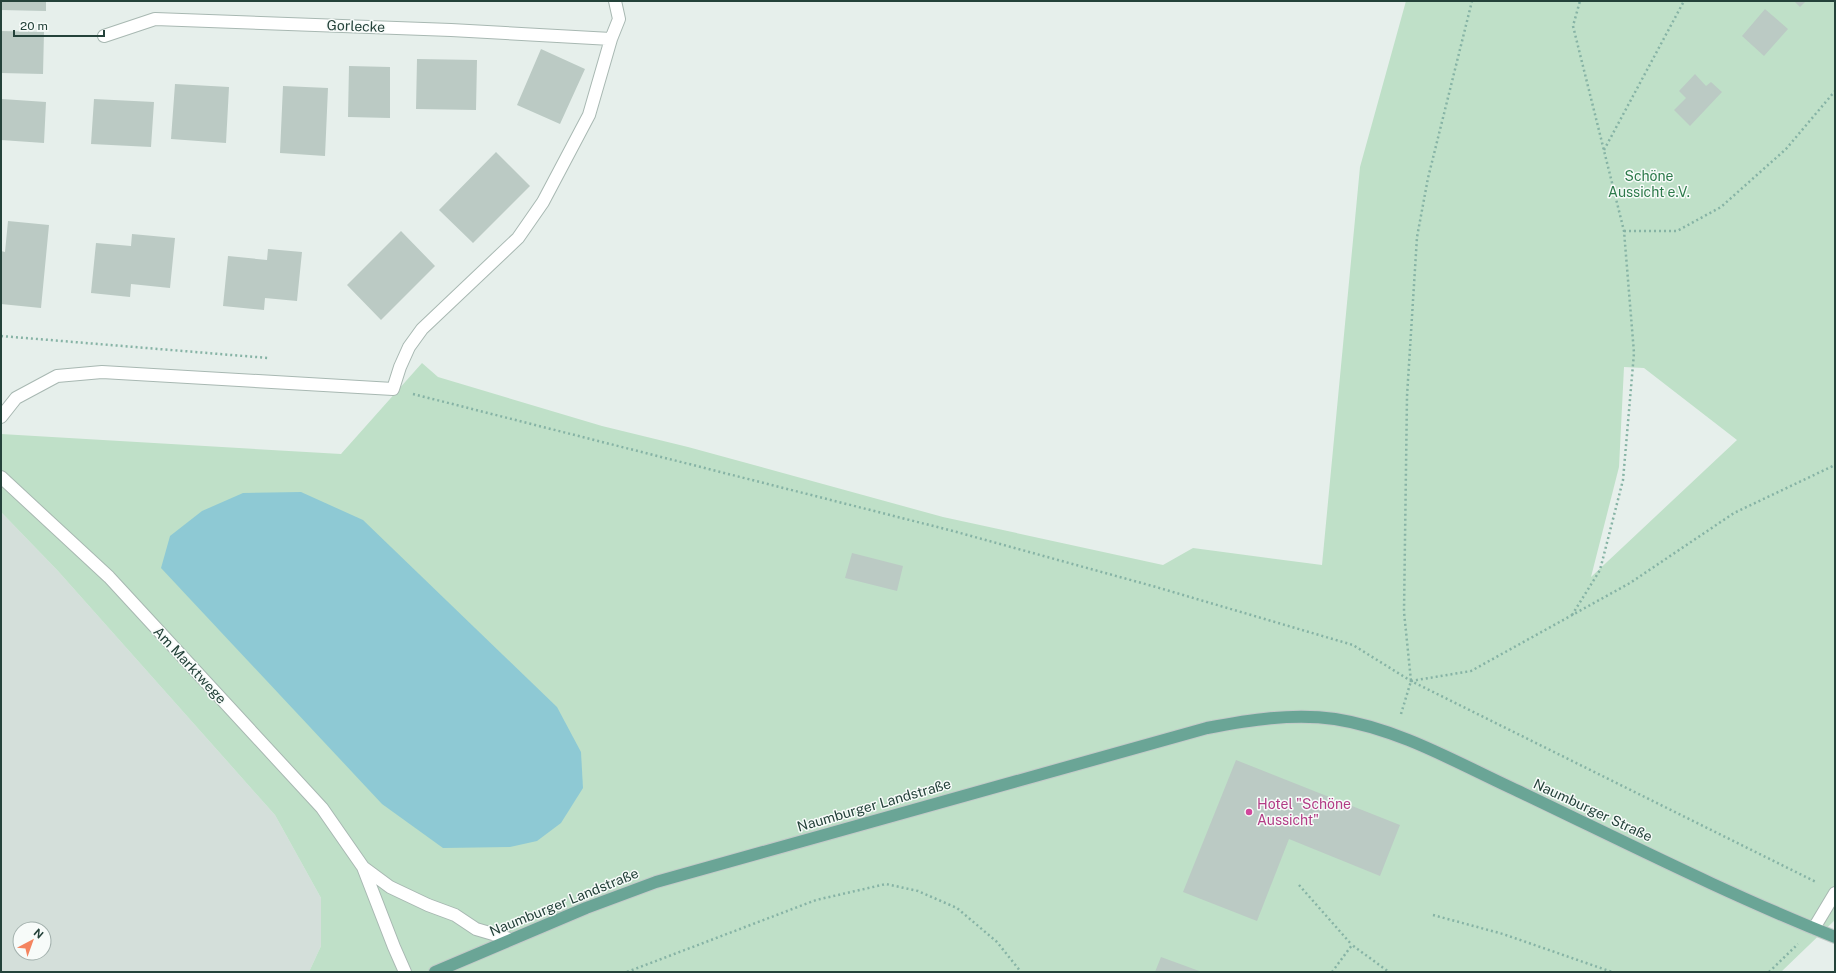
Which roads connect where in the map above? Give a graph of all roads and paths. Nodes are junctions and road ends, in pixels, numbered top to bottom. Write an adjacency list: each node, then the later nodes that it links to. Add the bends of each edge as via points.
1 (615, 1): 6 (street, via 619,19)
2 (1472, 1): 17 (path, via 1416,237 1407,396 1404,612)
3 (1580, 1): 8 (path, via 1573,26)
4 (1684, 1): 8 (path)
5 (104, 36): 6 (street, Gorlecke, via 156,20 451,30)
6 (611, 39): 12 (street, via 589,115 543,202 518,238 422,329 409,348)
7 (1835, 91): 9 (path, via 1786,149 1721,207 1677,230)
8 (1604, 150): 9 (path)
9 (1624, 231): 16 (path, via 1634,353 1623,480 1600,570)
10 (1, 336): 11 (path)
11 (274, 358)
12 (393, 389): 13 (street, via 102,372 57,376 16,398); 17 (path, via 953,531 1156,587 1353,645)
13 (1, 417)
14 (1835, 465): 16 (path, via 1734,513 1630,583)
15 (1, 477): 20 (street, Am Marktwege, via 108,576 322,808)
16 (1572, 615): 17 (path, via 1470,672)
17 (1411, 681): 19 (path); 21 (path)
18 (1334, 719): 19 (main road, Naumburger Straße); 27 (main road, Naumburger Landstraße, via 1270,718 1207,728 656,882)
19 (1394, 735): 25 (main road, Naumburger Straße)
20 (363, 867): 27 (street, via 390,887 455,915 476,929); 29 (street)
21 (1821, 884)
22 (1299, 885): 28 (path)
23 (1835, 893): 25 (street)
24 (1433, 915): 35 (path, via 1502,934)
25 (1814, 928): 26 (main road, Naumburger Straße); 36 (path)
26 (1835, 937)
27 (510, 939): 30 (main road, Naumburger Landstraße)
28 (1352, 945): 33 (path); 34 (path)
29 (405, 972)
30 (436, 972)
31 (627, 972): 32 (path, via 816,900 886,884 918,891 957,908 997,942)
32 (1020, 972)
33 (1332, 972)
34 (1389, 972)
35 (1612, 972)
36 (1769, 972)

